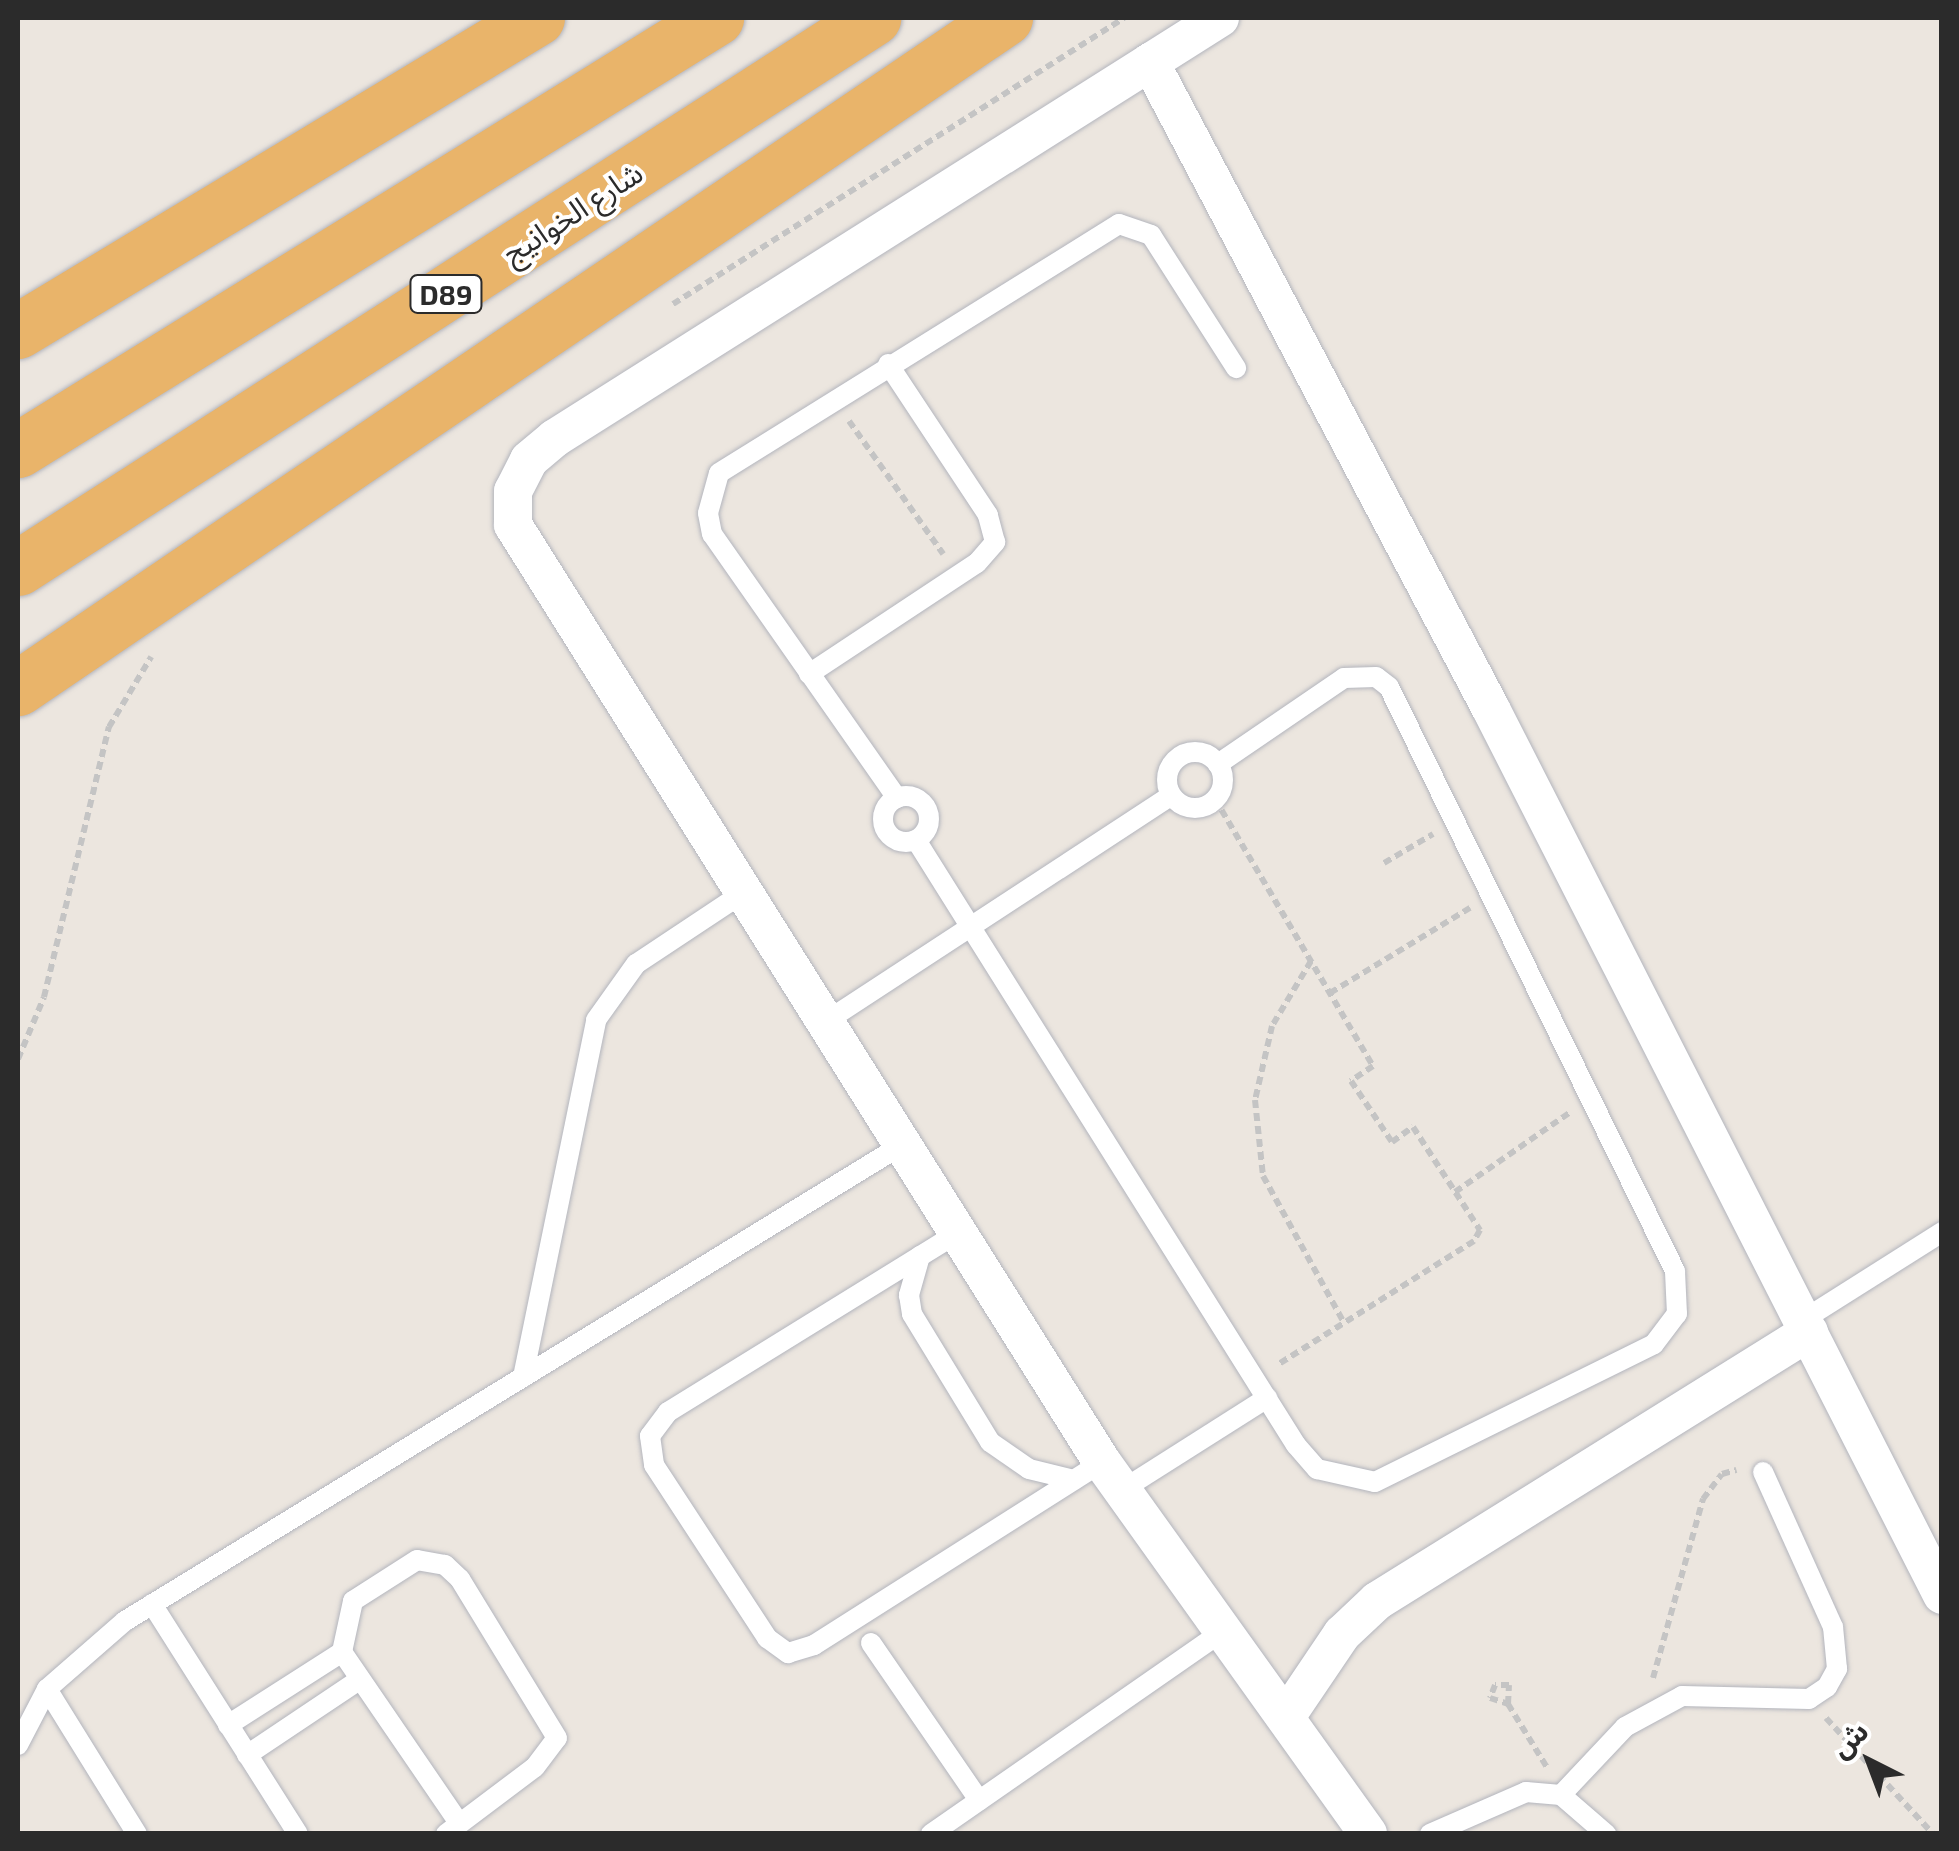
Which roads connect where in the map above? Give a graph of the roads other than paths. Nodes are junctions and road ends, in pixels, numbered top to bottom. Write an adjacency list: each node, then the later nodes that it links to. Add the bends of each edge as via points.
1 (538, 18): 7 (highway)
2 (716, 18): 10 (highway)
3 (873, 18): 11 (highway, شارع الخوانيج / D89)
4 (1005, 18): 13 (highway)
5 (1220, 18): 6 (street)
6 (1150, 62): 18 (street, via 556,438 529,460 513,491 514,526 528,556); 25 (street)
7 (18, 331)
8 (888, 364): 9 (lane, via 1119,224 1151,236); 12 (lane, via 727,466 708,513 712,534); 12 (lane, via 996,528 989,554)
9 (1236, 368)
10 (18, 450)
11 (18, 568)
12 (809, 674): 16 (lane)
13 (18, 688)
14 (1218, 764): 15 (lane, via 1215,799 1192,808); 15 (lane, via 1184,754 1167,772); 27 (lane, via 1344,678 1376,677 1389,687 1675,1271 1670,1329 1636,1356 1375,1482 1317,1469)
15 (1171, 796): 19 (lane)
16 (897, 798): 17 (lane, via 924,805 928,824); 17 (lane, via 884,814 888,833)
17 (916, 840): 19 (lane)
18 (740, 895): 20 (street); 26 (lane, via 636,964 596,1020)
19 (969, 926): 20 (lane); 27 (lane)
20 (822, 1024): 21 (street)
21 (900, 1146): 23 (street); 26 (lane)
22 (1942, 1232): 25 (lane)
23 (956, 1234): 24 (lane); 29 (street)
24 (920, 1256): 29 (lane, via 908,1295 912,1314 990,1442 1028,1469); 29 (lane, via 668,1412 650,1436 654,1464 767,1638 802,1652)
25 (1806, 1326): 30 (street); 37 (street, via 1377,1601 1342,1634)
26 (523, 1377): 31 (lane)
27 (1261, 1389): 29 (lane)
28 (1763, 1472): 41 (lane, via 1839,1648 1837,1669 1809,1699 1682,1696 1626,1727)
29 (1100, 1477): 32 (street)
30 (1942, 1595)
31 (152, 1604): 36 (lane, via 82,1651); 38 (lane)
32 (1227, 1628): 37 (street); 42 (lane)
33 (871, 1643): 42 (lane)
34 (342, 1652): 35 (lane); 38 (lane); 44 (lane, via 353,1601 402,1566 430,1559 460,1579 556,1738 535,1767)
35 (359, 1680): 40 (lane); 44 (lane)
36 (47, 1689): 39 (lane); 45 (lane)
37 (1288, 1714): 43 (street)
38 (228, 1725): 40 (lane)
39 (18, 1745)
40 (247, 1755): 46 (lane)
41 (1561, 1795): 49 (lane, via 1526,1792); 50 (lane)
42 (979, 1800): 47 (lane)
43 (1343, 1817): 48 (street)
44 (452, 1827)
45 (137, 1834)
46 (298, 1834)
47 (931, 1834)
48 (1368, 1834)
49 (1430, 1834)
50 (1606, 1834)

